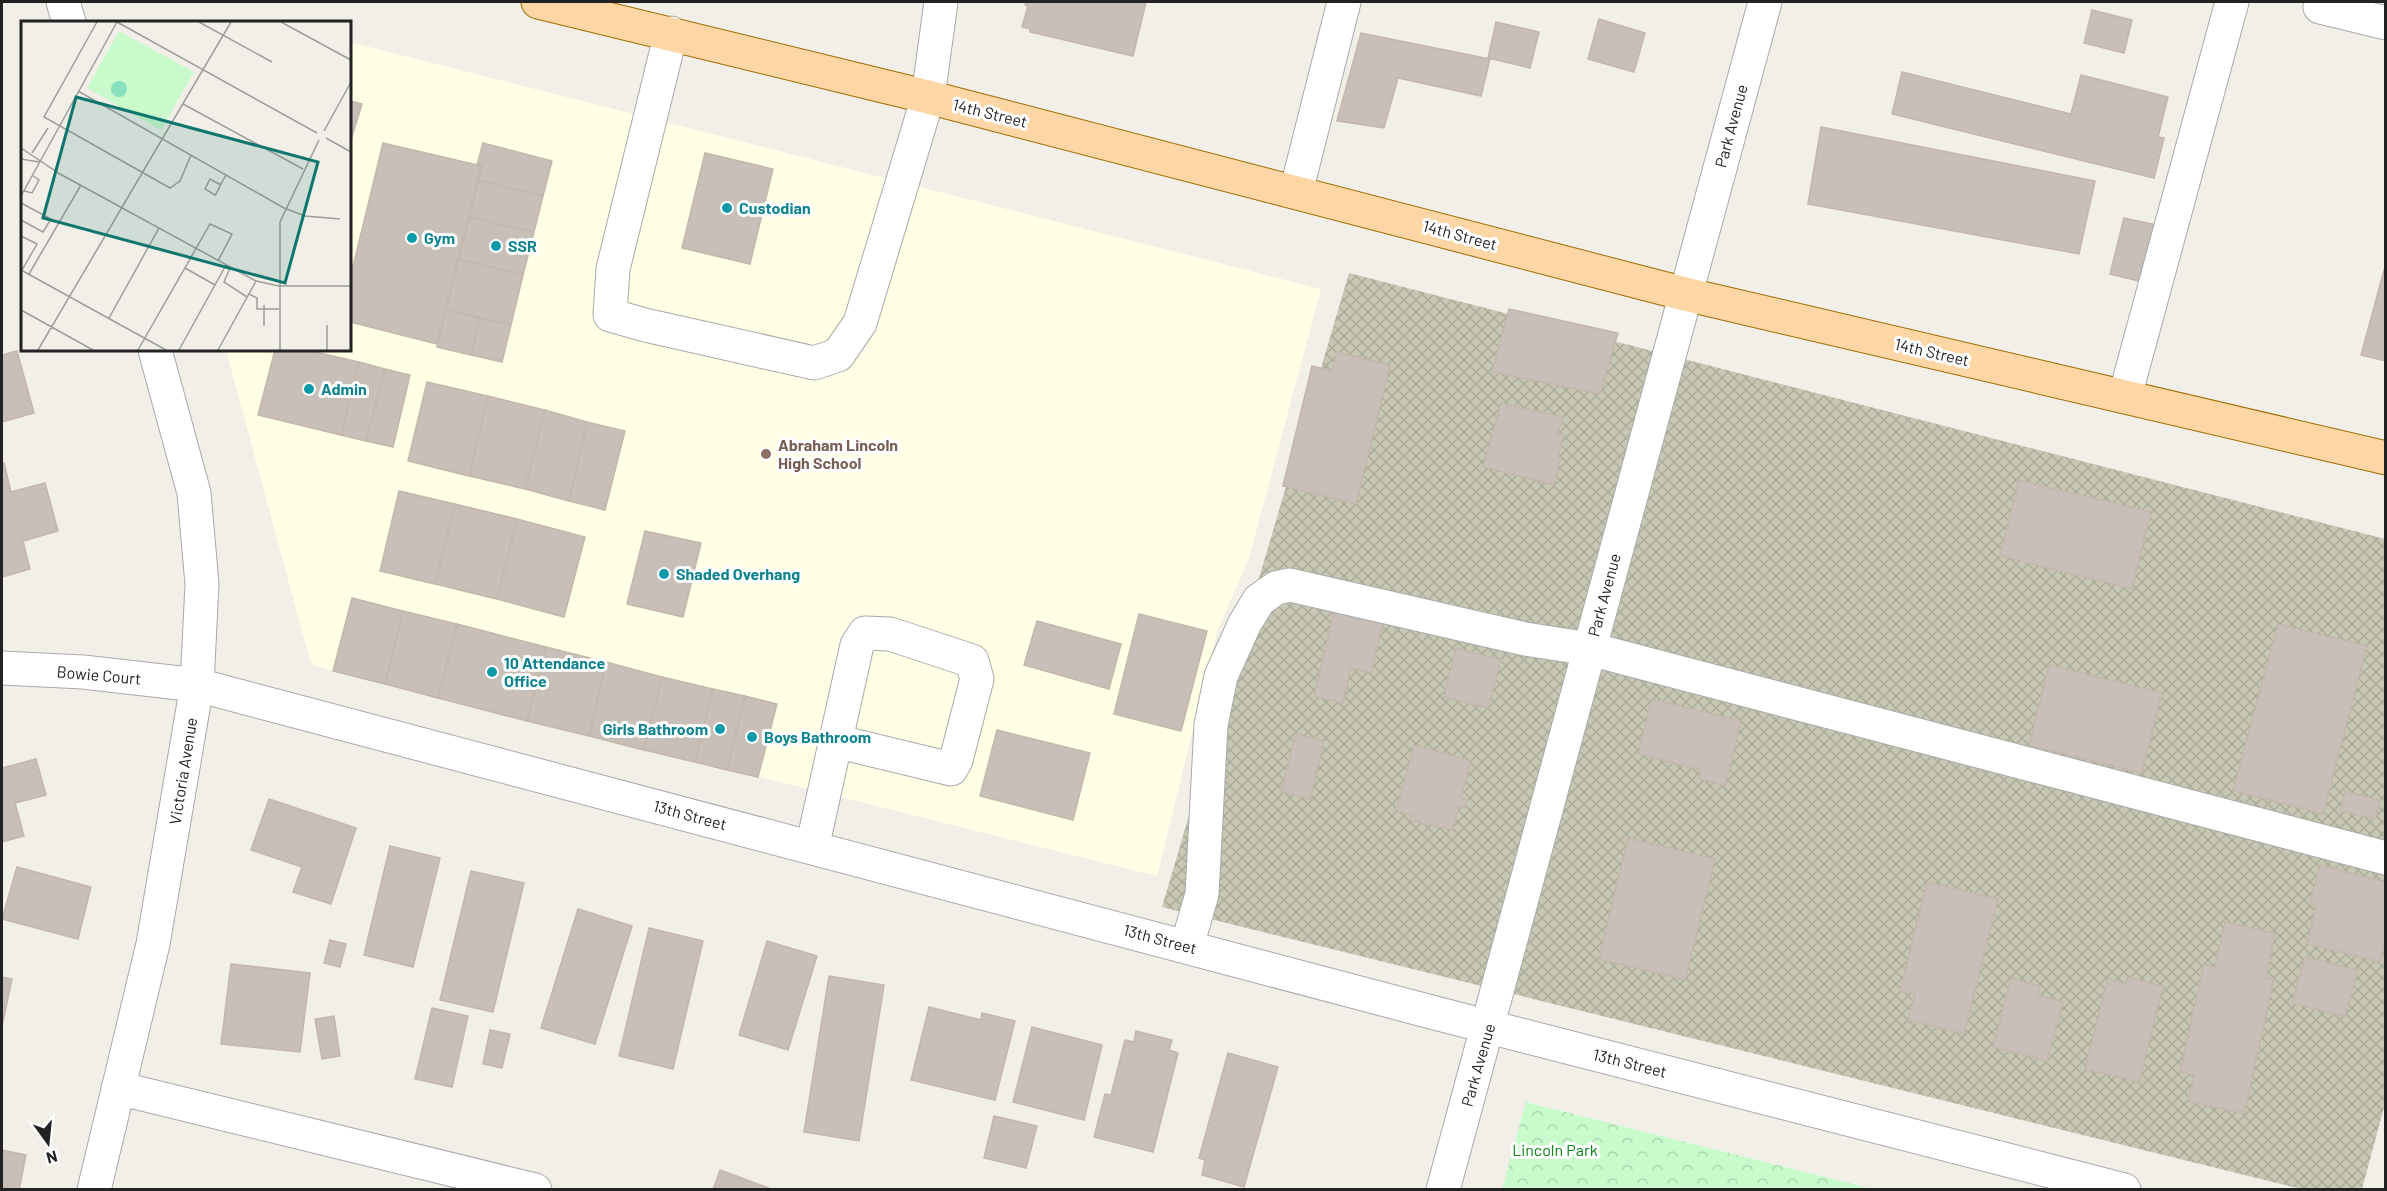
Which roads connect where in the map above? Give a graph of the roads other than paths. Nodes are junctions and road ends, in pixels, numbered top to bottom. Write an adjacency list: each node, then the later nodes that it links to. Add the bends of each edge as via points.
1 (63, 2): 9 (street)
2 (542, 2): 8 (main road, 14th Street)
3 (941, 2): 12 (street)
4 (1344, 2): 13 (street)
5 (1766, 2): 14 (street, Park Avenue)
6 (2232, 2): 16 (street)
7 (2321, 2): 10 (street, via 2320,7)
8 (596, 8): 11 (main road, 14th Street)
9 (69, 21)
10 (2385, 23)
11 (671, 33): 12 (main road, 14th Street); 12 (street, via 613,269 610,315 645,325 814,363 838,355 860,323)
12 (928, 97): 13 (main road, 14th Street)
13 (1296, 192): 14 (main road, 14th Street)
14 (1685, 294): 16 (main road, 14th Street); 18 (street, Park Avenue)
15 (155, 351): 20 (street, Victoria Avenue, via 194,493 202,584)
16 (2125, 396): 17 (main road, 14th Street)
17 (2385, 458)
18 (1590, 649): 23 (street); 24 (street, via 1525,639 1290,585 1276,588 1260,600 1245,623 1221,676 1211,725 1202,894); 25 (street, Park Avenue)
19 (2, 668): 20 (street, Bowie Court)
20 (197, 685): 22 (street, 13th Street); 26 (street, Victoria Avenue, via 153,944)
21 (832, 754): 21 (street, via 857,645 866,633 890,634 972,660 977,679 951,769); 22 (street)
22 (812, 848): 24 (street, 13th Street)
23 (2385, 858)
24 (1187, 946): 25 (street, 13th Street)
25 (1489, 1026): 29 (street, Park Avenue); 30 (street, 13th Street)
26 (118, 1088): 27 (street, Victoria Avenue); 28 (street)
27 (94, 1190)
28 (536, 1190)
29 (1443, 1190)
30 (2124, 1190)

